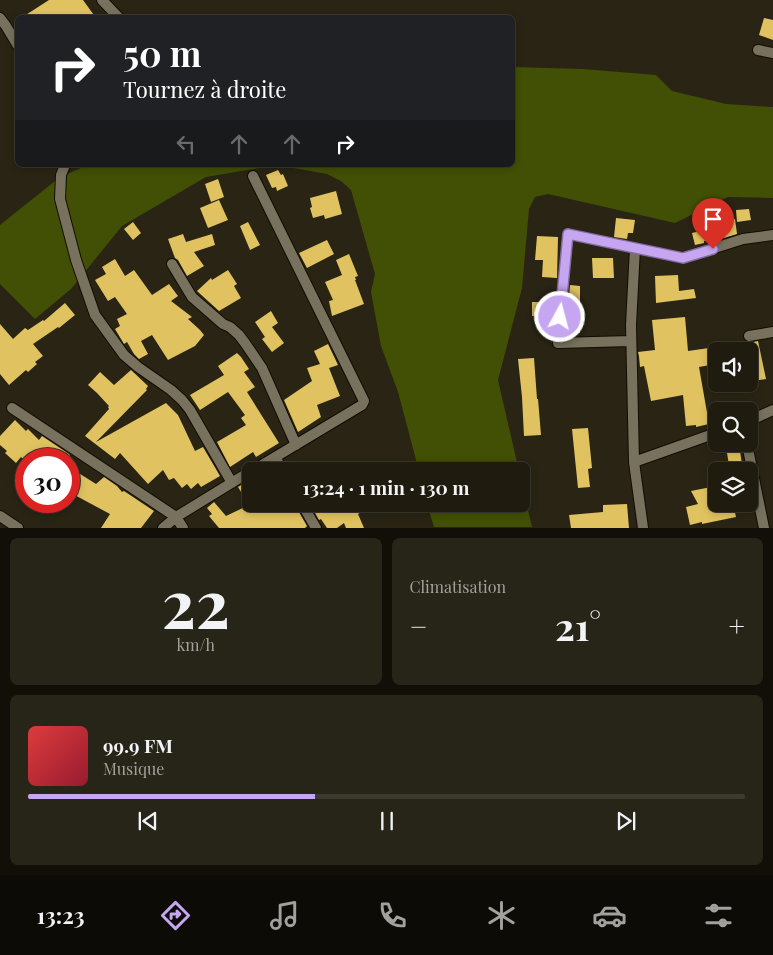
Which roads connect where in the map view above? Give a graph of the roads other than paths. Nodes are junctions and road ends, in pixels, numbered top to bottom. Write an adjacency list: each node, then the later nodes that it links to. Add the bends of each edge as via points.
1 (102, 0): 2 (street)
2 (116, 15)
3 (0, 18): 4 (street)
4 (15, 41)
5 (758, 50): 6 (street)
6 (773, 53)
7 (64, 167): 26 (street, via 60,199 95,315 124,354 182,400)
8 (253, 176): 19 (street, via 364,400 362,405)
9 (773, 235): 10 (street, via 743,239 683,258)
10 (636, 248): 14 (street); 14 (street, via 568,234 558,343)
11 (172, 264): 19 (street, via 192,297 245,343 262,368)
12 (773, 332): 13 (street)
13 (749, 336)
14 (631, 341): 24 (street)
15 (12, 408): 29 (street)
16 (773, 410): 17 (street)
17 (758, 417)
18 (708, 436): 24 (street)
19 (296, 445): 21 (street)
20 (749, 452): 35 (street)
21 (275, 458): 22 (street); 23 (street)
22 (268, 462)
23 (277, 462)
24 (634, 462): 34 (street)
25 (242, 477): 26 (street)
26 (232, 483): 29 (street)
27 (307, 512): 33 (street)
28 (0, 516): 30 (street)
29 (176, 517): 31 (street); 32 (street)
30 (18, 528)
31 (163, 528)
32 (183, 528)
33 (316, 528)
34 (643, 528)
35 (764, 528)

